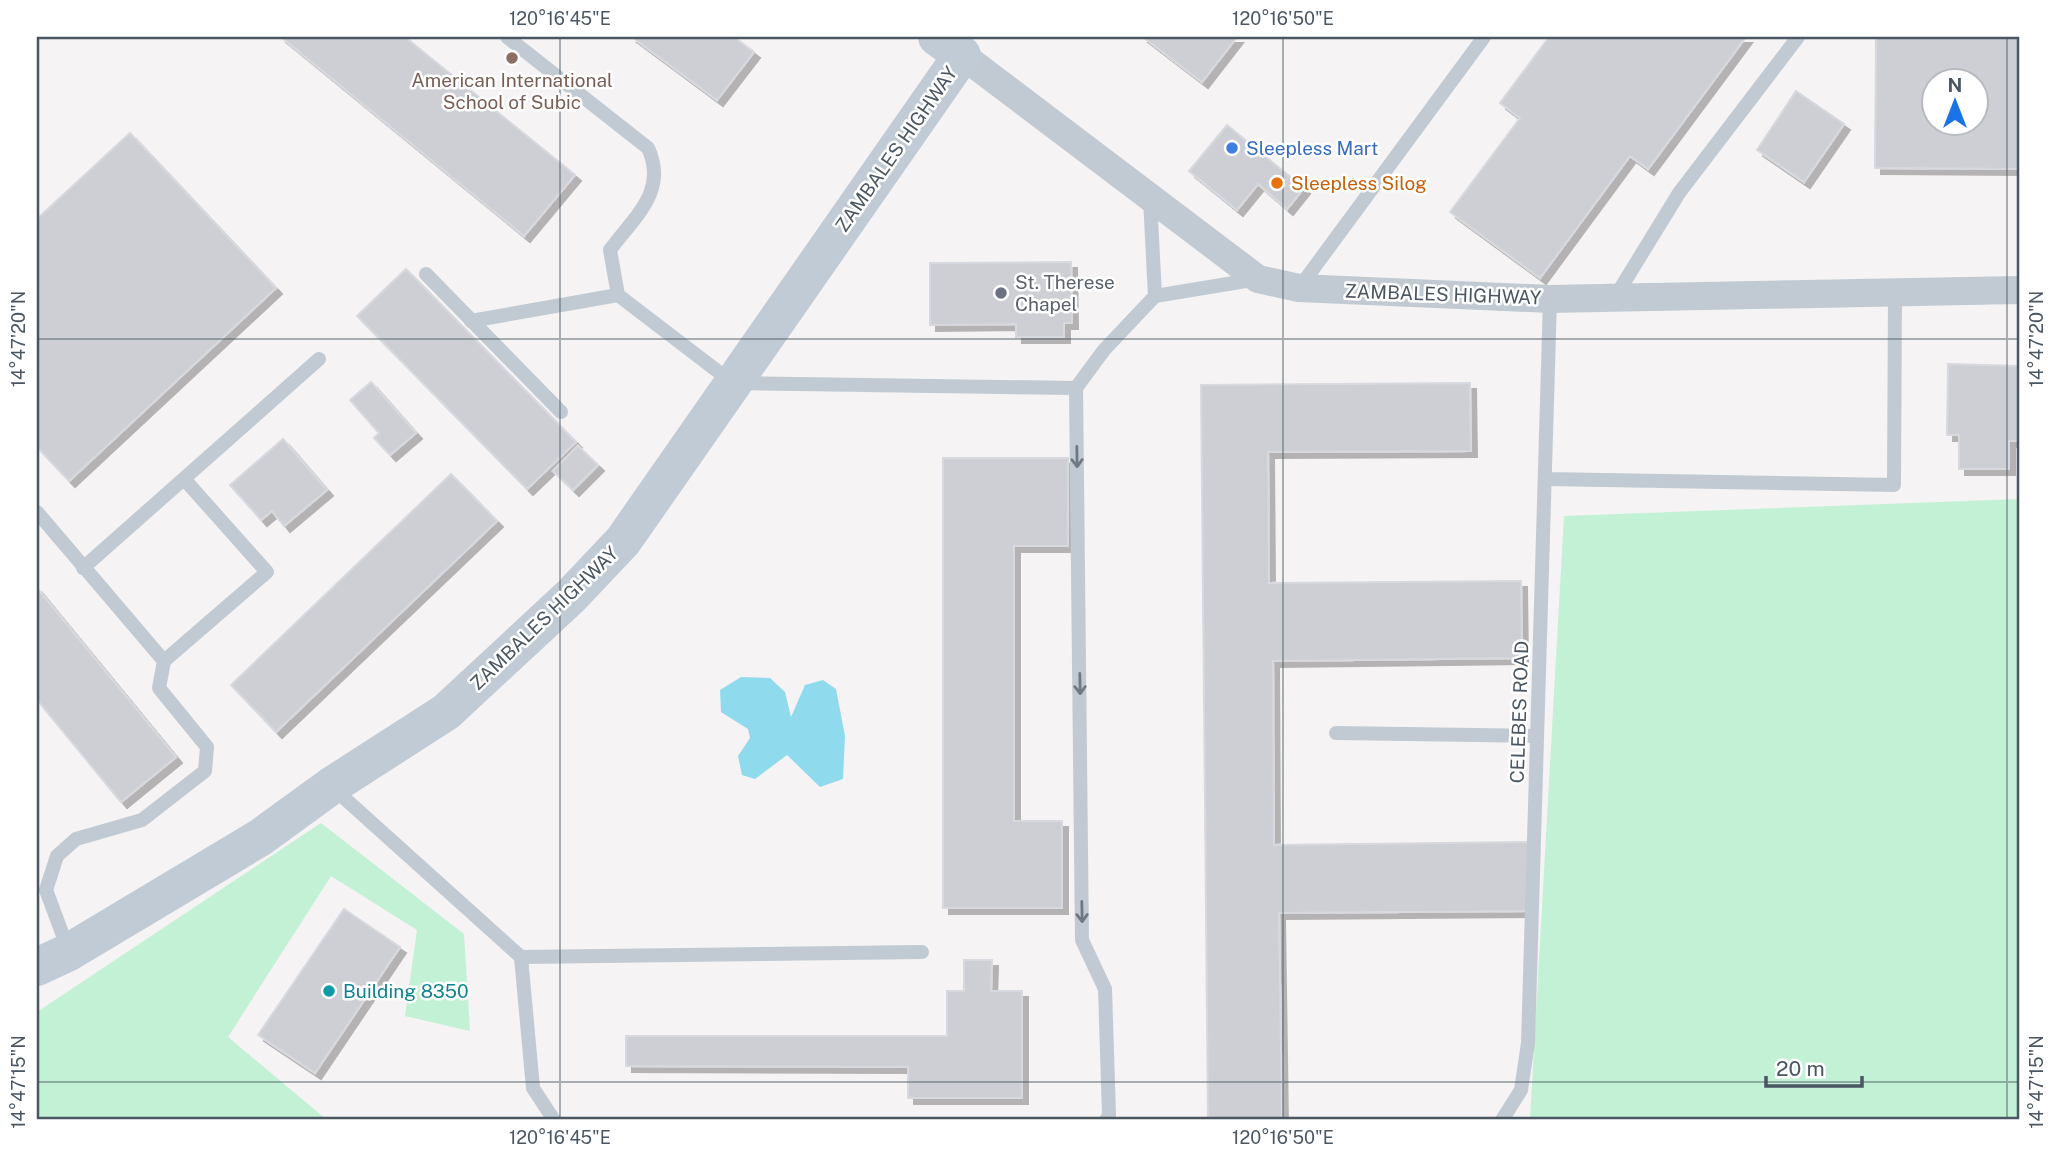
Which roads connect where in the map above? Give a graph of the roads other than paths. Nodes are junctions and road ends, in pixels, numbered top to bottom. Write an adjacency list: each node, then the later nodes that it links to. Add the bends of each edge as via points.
1 (508, 37): 11 (lane, via 648,148 656,165 655,188 610,250)
2 (1484, 37): 8 (lane)
3 (1798, 37): 14 (lane, via 1679,192)
4 (956, 46): 5 (street, ZAMBALES HIGHWAY); 17 (main road, ZAMBALES HIGHWAY)
5 (1150, 198): 7 (street, ZAMBALES HIGHWAY); 12 (lane)
6 (426, 274): 15 (lane)
7 (1258, 279): 8 (street, ZAMBALES HIGHWAY); 12 (lane)
8 (1299, 288): 13 (street, ZAMBALES HIGHWAY)
9 (2019, 290): 10 (street, ZAMBALES HIGHWAY)
10 (1895, 293): 14 (street, ZAMBALES HIGHWAY); 20 (lane, via 1894,485)
11 (618, 295): 15 (lane); 17 (lane)
12 (1155, 296): 18 (lane, via 1104,350)
13 (1550, 299): 14 (street, ZAMBALES HIGHWAY); 20 (lane, CELEBES ROAD)
14 (1614, 299)
15 (471, 321): 19 (lane)
16 (319, 359): 21 (lane)
17 (733, 383): 18 (lane); 27 (main road, ZAMBALES HIGHWAY, via 623,541 571,596 446,712)
18 (1076, 388): 32 (lane, one-way to 32, via 1083,940 1105,989)
19 (562, 412)
20 (1545, 479): 26 (lane, CELEBES ROAD)
21 (185, 480): 23 (lane); 24 (lane, via 267,572)
22 (37, 512): 23 (lane)
23 (83, 568): 24 (lane)
24 (164, 661): 30 (lane, via 159,688 207,747 205,771 142,820 76,839 57,856 46,890)
25 (1336, 733): 26 (lane)
26 (1537, 736): 33 (lane, CELEBES ROAD, via 1528,1043 1521,1090)
27 (331, 786): 29 (lane); 30 (main road, ZAMBALES HIGHWAY, via 261,837)
28 (922, 952): 29 (lane)
29 (521, 957): 31 (lane, via 533,1088)
30 (53, 959)
31 (554, 1120)
32 (1106, 1120)
33 (1502, 1120)

